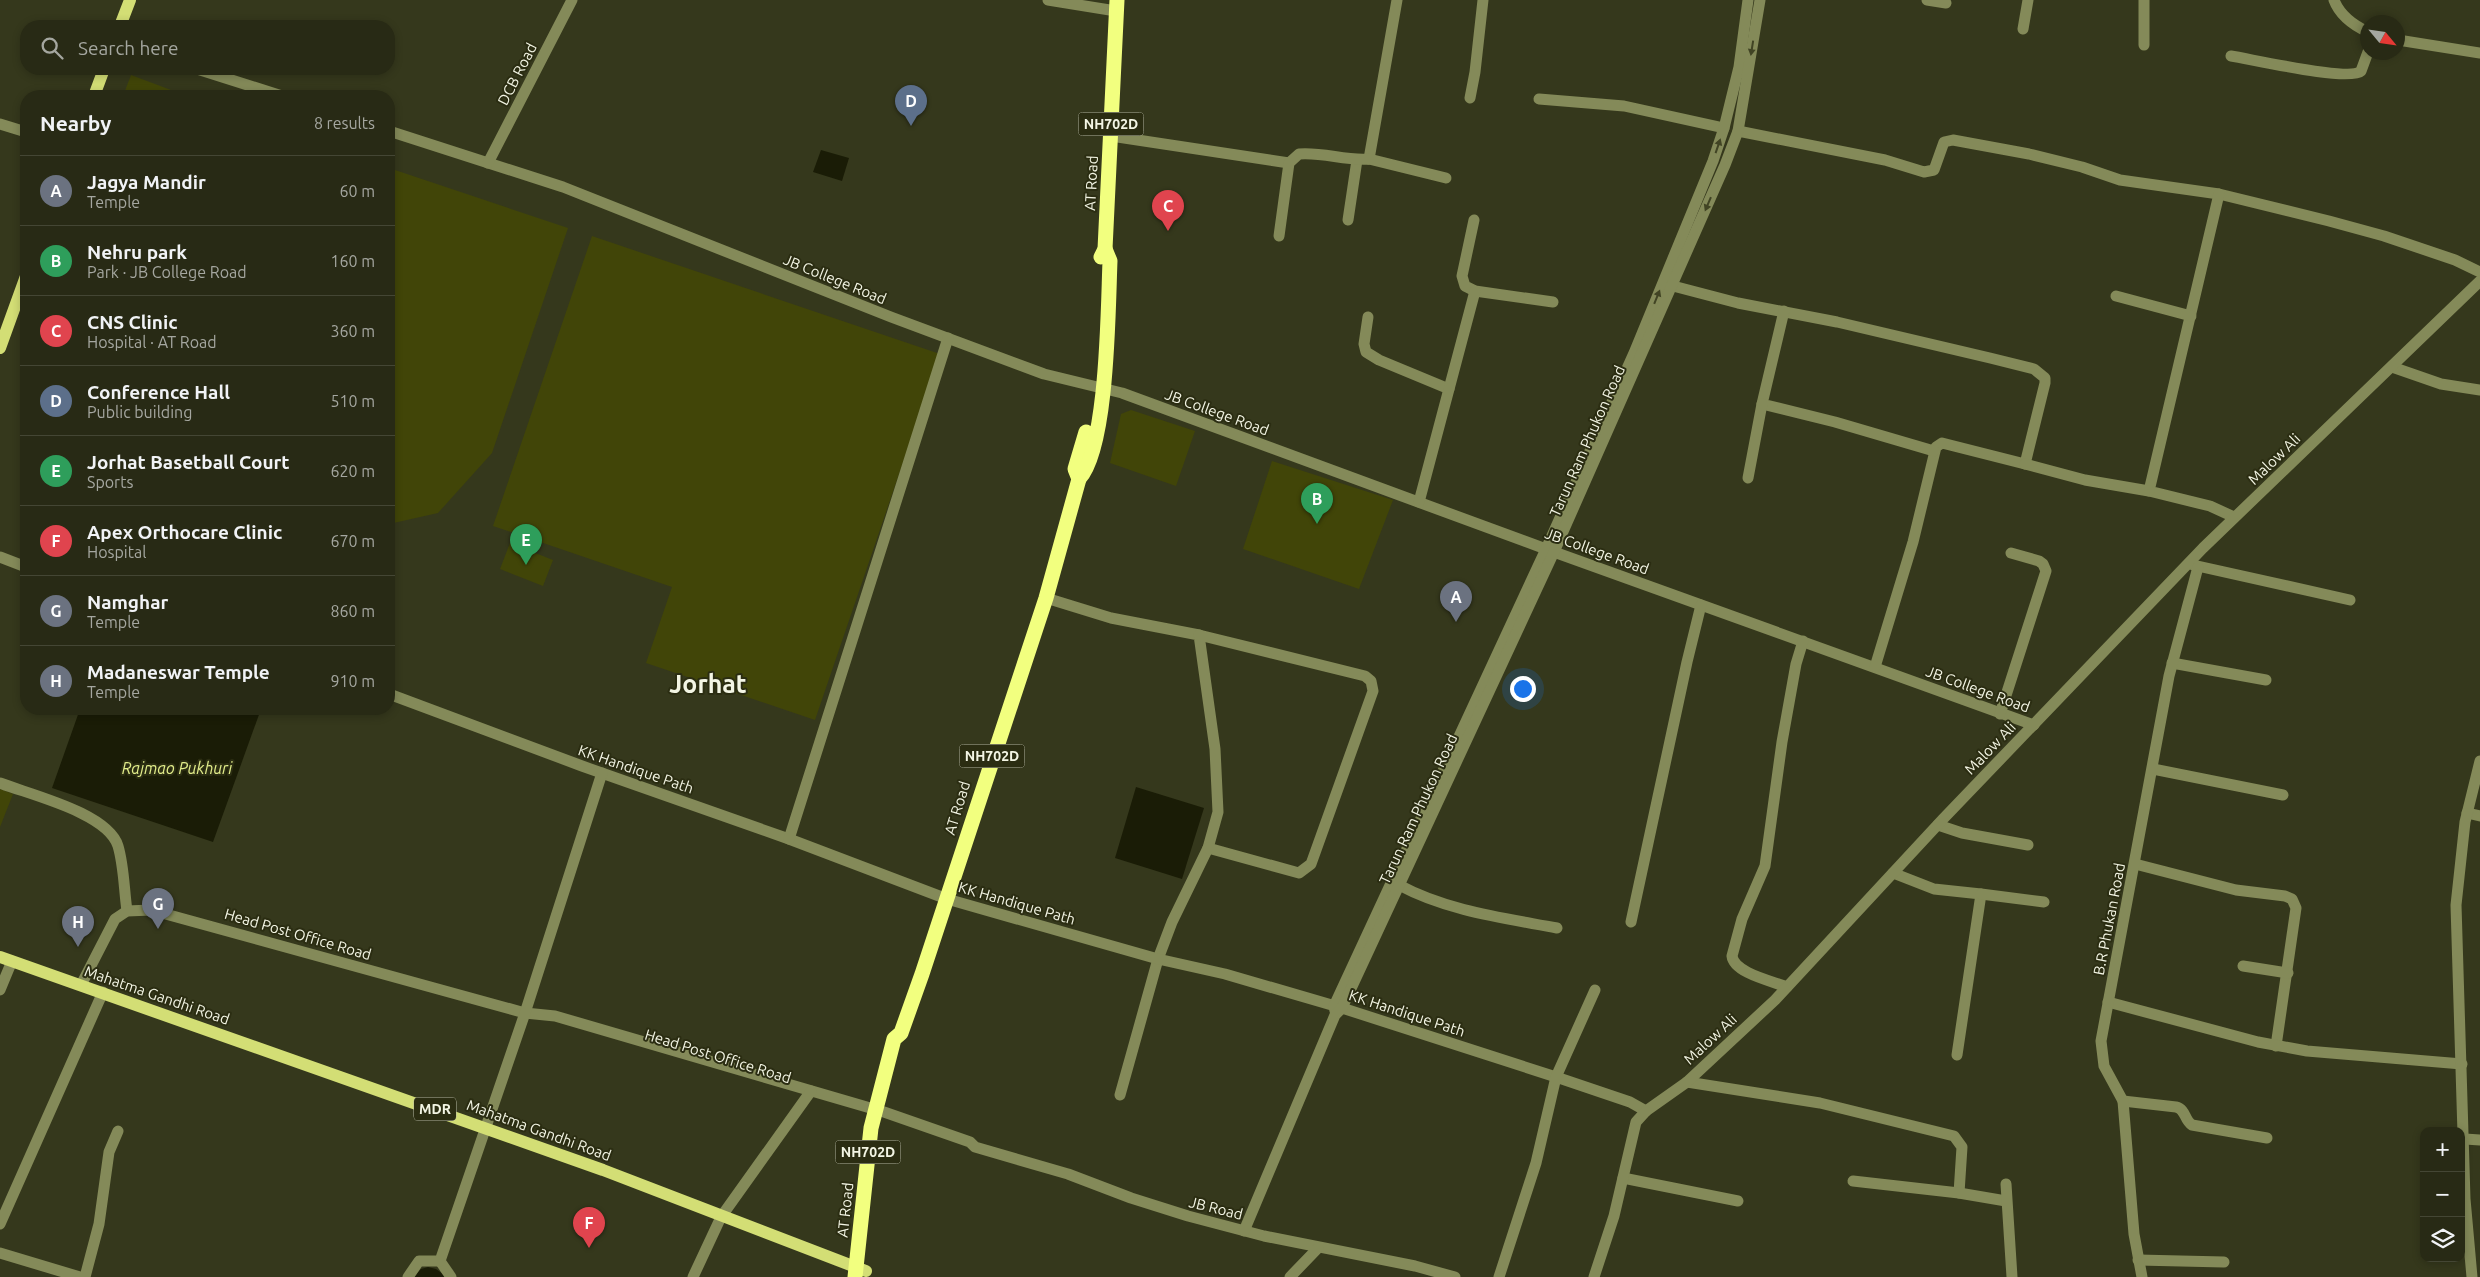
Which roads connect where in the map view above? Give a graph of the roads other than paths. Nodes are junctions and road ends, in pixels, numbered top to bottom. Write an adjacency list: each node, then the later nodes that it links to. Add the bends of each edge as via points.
1 (130, 0): 14 (main road)
2 (572, 0): 36 (street, DCB Road)
3 (1048, 0): 13 (street)
4 (1396, 0): 35 (street)
5 (1483, 0): 26 (street)
6 (1748, 0): 29 (street, Tarun Ram Phukon Road, via 1739,67)
7 (1760, 0): 31 (street, Tarun Ram Phukon Road, one-way to 31)
8 (1927, 0): 12 (street)
9 (2028, 0): 16 (street)
10 (2144, 0): 18 (street)
11 (2334, 0): 15 (street, via 2343,16)
12 (1946, 3)
13 (1117, 5): 33 (highway, AT Road / NH702D)
14 (122, 20)
15 (2360, 28)
16 (2023, 29)
17 (2405, 41): 19 (street)
18 (2144, 44)
19 (2480, 53)
20 (2230, 56): 21 (street, via 2352,76 2361,71)
21 (2365, 60)
22 (102, 75): 24 (main road)
23 (216, 75): 25 (street)
24 (96, 90)
25 (263, 90)
26 (1470, 98)
27 (1539, 99): 29 (street, via 1624,106)
28 (0, 124): 30 (street)
29 (1724, 128): 66 (street, Tarun Ram Phukon Road, one-way to 29)
30 (20, 130)
31 (1738, 131): 39 (street, via 1858,154 1924,172 1934,170 1944,142 1953,140 2029,154 2120,180); 45 (street, Tarun Ram Phukon Road, one-way to 45)
32 (395, 133): 36 (street, JB College Road)
33 (1111, 136): 37 (street); 56 (highway, AT Road / NH702D, via 1105,249 1100,261)
34 (1357, 160): 35 (street); 37 (street, via 1318,153 1299,154); 40 (street)
35 (1370, 160): 38 (street)
36 (488, 163): 53 (street, JB College Road, via 563,187)
37 (1289, 164): 42 (street)
38 (1446, 178)
39 (2219, 194): 43 (street, via 2384,236); 51 (street)
40 (1348, 220)
41 (1474, 220): 46 (street, via 1462,282)
42 (1279, 236)
43 (2480, 272)
44 (2480, 281): 55 (street, Malow Ali)
45 (1673, 286): 50 (street); 66 (street, Tarun Ram Phukon Road)
46 (1475, 291): 49 (street); 57 (street)
47 (20, 293): 54 (main road)
48 (2116, 296): 51 (street)
49 (1553, 302)
50 (1784, 311): 59 (street); 61 (street, via 2038,371 2046,383)
51 (2191, 316): 63 (street)
52 (1368, 318): 57 (street, via 1366,352)
53 (948, 338): 56 (street, JB College Road, via 1044,374); 90 (street)
54 (0, 348)
55 (2392, 367): 58 (street, via 2441,384); 65 (street, Malow Ali)
56 (1099, 388): 64 (street, JB College Road, via 1122,393); 71 (highway, AT Road / NH702D, via 1075,469 1079,479)
57 (1449, 389): 64 (street)
58 (2480, 390)
59 (1762, 404): 60 (street); 62 (street)
60 (1934, 451): 61 (street, via 1942,443); 77 (street, via 1913,542)
61 (2025, 464): 63 (street, via 2085,480)
62 (1748, 478)
63 (2149, 491): 65 (street, via 2210,506)
64 (1419, 502): 66 (street, JB College Road)
65 (2234, 517): 70 (street, Malow Ali)
66 (1550, 551): 73 (street, JB College Road); 95 (street, Tarun Ram Phukon Road); 112 (street, Tarun Ram Phukon Road)
67 (2011, 553): 80 (street, via 2039,561 2046,571)
68 (0, 557): 69 (street)
69 (20, 565)
70 (2193, 565): 72 (street); 76 (street, B.R Phukan Road); 81 (street, Malow Ali)
71 (1046, 598): 74 (street, via 1111,618); 97 (highway, AT Road / NH702D)
72 (2350, 600)
73 (1701, 605): 75 (street, JB College Road); 100 (street)
74 (1199, 635): 92 (street, via 1215,749 1218,796 1218,812); 92 (street, via 1365,676 1371,682 1373,692 1307,869 1299,873)
75 (1803, 641): 77 (street, JB College Road); 107 (street, via 1784,733 1765,866 1742,918 1732,956 1740,969)
76 (2172, 663): 78 (street); 83 (street, B.R Phukan Road)
77 (1875, 667): 80 (street, JB College Road)
78 (2266, 680)
79 (395, 696): 84 (street, KK Handique Path)
80 (2000, 714): 81 (street, JB College Road)
81 (2034, 725): 89 (street, Malow Ali)
82 (2480, 762): 87 (street)
83 (2153, 769): 86 (street); 93 (street, B.R Phukan Road)
84 (602, 773): 90 (street, KK Handique Path); 113 (street)
85 (0, 783): 99 (street, via 85,814 106,828 118,846)
86 (2283, 795)
87 (2467, 813): 88 (street); 116 (street, via 2456,905)
88 (2480, 816)
89 (1938, 825): 91 (street, via 1962,833); 94 (street, Malow Ali)
90 (789, 839): 97 (street, KK Handique Path)
91 (2028, 845)
92 (1208, 848): 103 (street)
93 (2135, 864): 105 (street, via 2236,890 2292,899 2296,908); 111 (street, B.R Phukan Road)
94 (1893, 873): 96 (street, via 1934,889); 107 (street, Malow Ali)
95 (1399, 885): 101 (street, via 1418,895 1480,914); 112 (street, Tarun Ram Phukon Road)
96 (1981, 894): 98 (street); 115 (street)
97 (947, 898): 103 (street, KK Handique Path); 123 (highway, AT Road / NH702D, via 901,1033 894,1039)
98 (2044, 902)
99 (127, 910): 106 (street, via 110,926); 113 (street, Head Post Office Road, via 141,909 177,916)
100 (1631, 922)
101 (1557, 928)
102 (6, 959): 106 (main road, Mahatma Gandhi Road / MDR); 108 (street)
103 (1158, 959): 112 (street, KK Handique Path, via 1225,974); 120 (street)
104 (2243, 966): 105 (street)
105 (2288, 973): 114 (street)
106 (81, 985): 110 (main road, Mahatma Gandhi Road / MDR)
107 (1787, 987): 118 (street, Malow Ali)
108 (0, 990)
109 (1595, 990): 117 (street)
110 (103, 992): 125 (main road, Mahatma Gandhi Road / MDR); 137 (street)
111 (2108, 1002): 114 (street); 121 (street, B.R Phukan Road, via 2101,1041 2104,1066)
112 (1337, 1010): 117 (street, KK Handique Path); 138 (street, Tarun Ram Phukon Road)
113 (525, 1013): 119 (street, Head Post Office Road, via 555,1016); 125 (street)
114 (2276, 1046): 116 (street)
115 (1957, 1055)
116 (2462, 1064): 124 (street)
117 (1556, 1077): 122 (street, KK Handique Path, via 1630,1102); 152 (street, via 1536,1163)
118 (1687, 1082): 122 (street, Malow Ali); 133 (street, via 1820,1103 1954,1136 1962,1146)
119 (808, 1094): 123 (street, Head Post Office Road); 136 (street)
120 (1120, 1094)
121 (2123, 1101): 127 (street, via 2176,1107 2192,1125); 141 (street, B.R Phukan Road)
122 (1646, 1111): 130 (street, Malow Ali, via 1636,1122)
123 (879, 1114): 138 (street, JB Road, via 1068,1174 1160,1208); 144 (highway, AT Road / NH702D)
124 (2465, 1127)
125 (484, 1128): 136 (main road, Mahatma Gandhi Road / MDR, via 603,1170); 142 (street)
126 (118, 1130): 146 (street, via 108,1152 99,1224)
127 (2267, 1138)
128 (2465, 1139): 129 (street); 156 (street)
129 (2480, 1140)
130 (1623, 1178): 134 (street); 153 (street, Malow Ali)
131 (1853, 1182): 133 (street)
132 (2006, 1184): 135 (street)
133 (1959, 1193): 135 (street)
134 (1738, 1201)
135 (2006, 1201): 154 (street)
136 (721, 1217): 144 (main road, Mahatma Gandhi Road / MDR); 149 (street)
137 (0, 1224)
138 (1244, 1231): 139 (street, JB Road)
139 (1318, 1248): 150 (street); 151 (street, JB Road)
140 (0, 1253): 145 (street)
141 (2138, 1260): 143 (street); 155 (street, B.R Phukan Road)
142 (440, 1261): 147 (street, via 420,1261); 148 (street)
143 (2224, 1262)
144 (861, 1273)
145 (80, 1277)
146 (85, 1277)
147 (408, 1277)
148 (450, 1277)
149 (693, 1277)
150 (1290, 1277)
151 (1455, 1277)
152 (1499, 1277)
153 (1594, 1277)
154 (2012, 1277)
155 (2142, 1277)
156 (2472, 1277)

